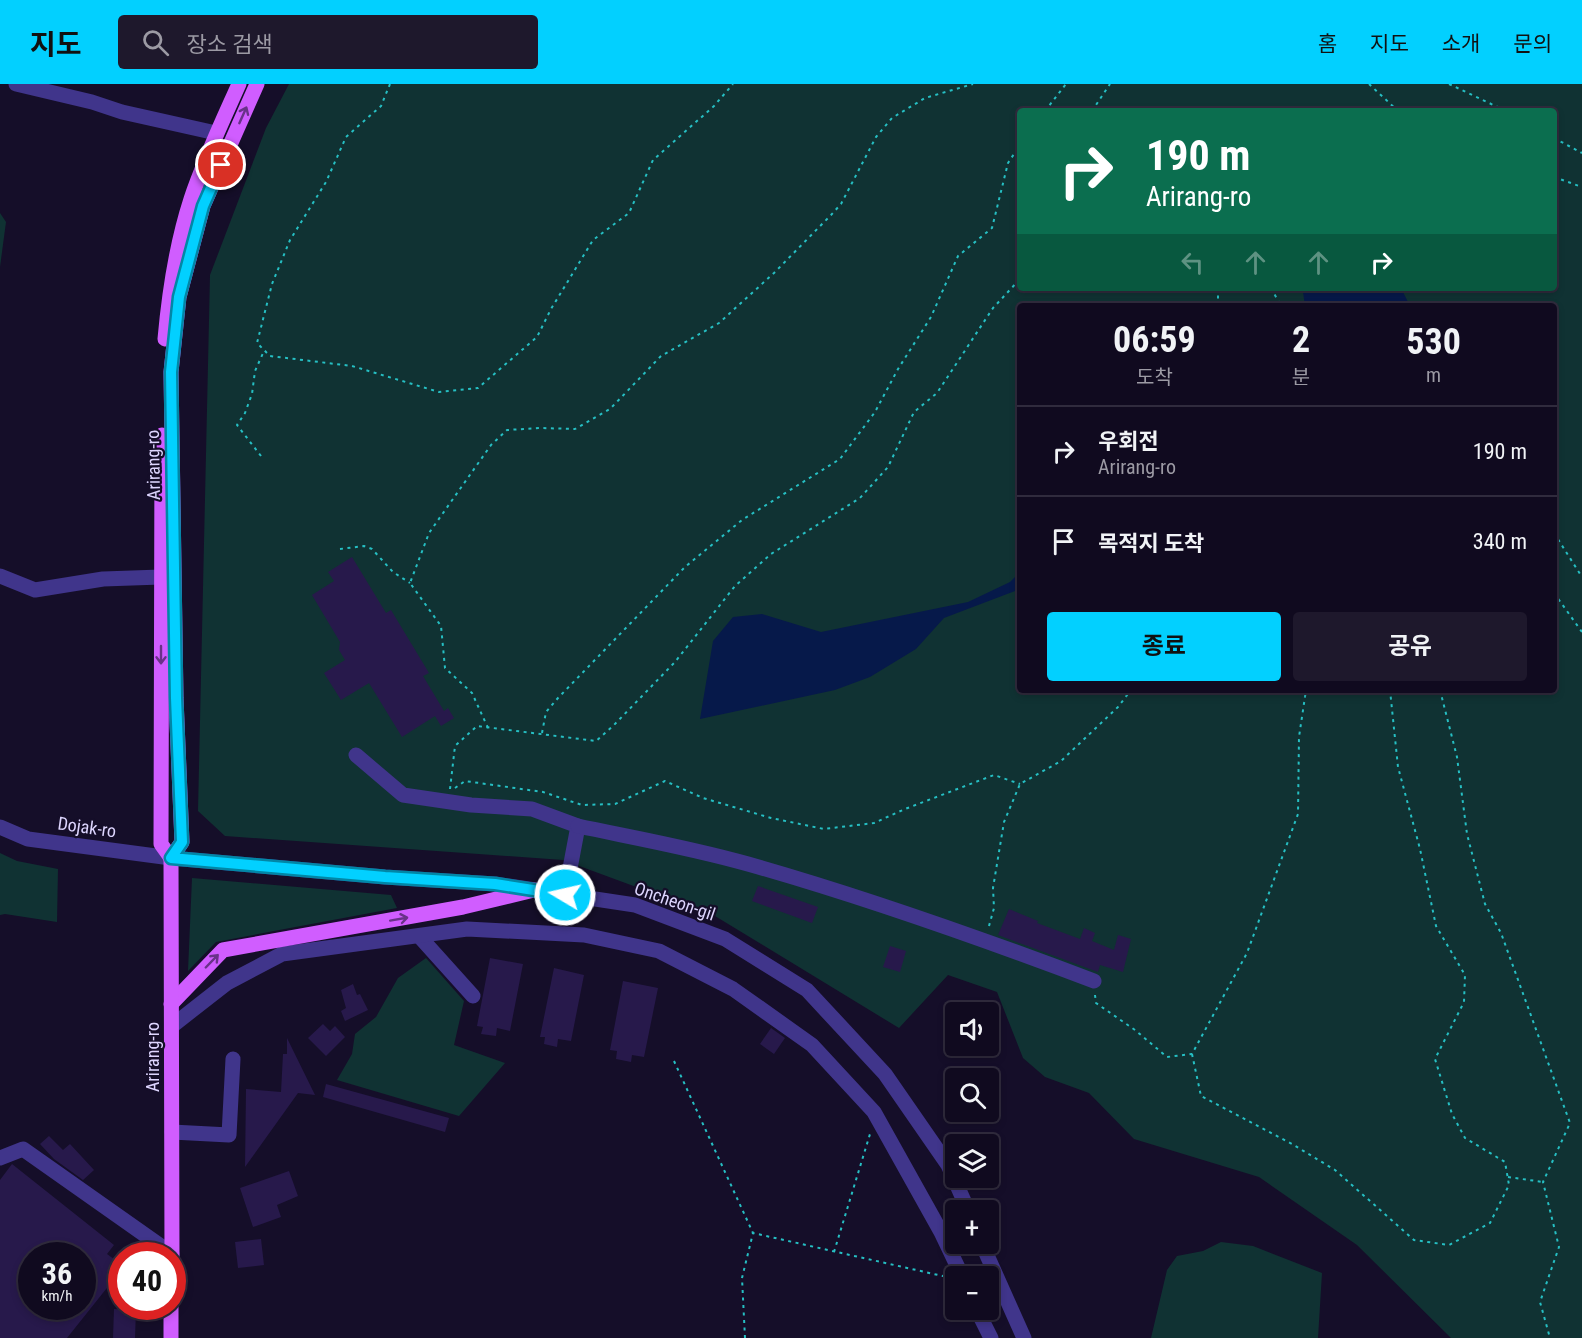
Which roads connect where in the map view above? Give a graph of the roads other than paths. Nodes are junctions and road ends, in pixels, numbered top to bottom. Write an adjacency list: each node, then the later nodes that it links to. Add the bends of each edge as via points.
1 (16, 84): 4 (street)
2 (239, 84): 4 (main road, Arirang-ro)
3 (257, 84): 10 (main road, Arirang-ro, one-way to 3, via 182,842 176,698 172,361 179,297 203,206)
4 (216, 133): 6 (main road, Arirang-ro, via 190,200 168,296 162,369)
5 (0, 576): 6 (street, via 35,590 104,579)
6 (162, 577): 10 (main road, Arirang-ro, one-way to 10, via 161,844)
7 (356, 755): 8 (street, via 403,795 532,809)
8 (578, 826): 12 (street); 14 (street, via 746,864 883,905)
9 (0, 827): 10 (street, Dojak-ro, via 28,839)
10 (171, 858): 11 (street, Oncheon-gil); 16 (main road, Arirang-ro)
11 (534, 890): 12 (street, Oncheon-gil); 16 (main road, one-way to 11, via 223,950 463,907)
12 (565, 895): 21 (street, Oncheon-gil, via 635,905 725,939 807,990 885,1074 948,1165)
13 (419, 936): 15 (street); 17 (street, via 282,954 227,983); 25 (street, via 466,929 584,935 659,951 733,989 812,1045 874,1112)
14 (1094, 981)
15 (472, 996)
16 (171, 1004): 17 (main road, Arirang-ro)
17 (172, 1026): 19 (main road, Arirang-ro)
18 (233, 1059): 19 (street, via 229,1135)
19 (172, 1132): 23 (main road, Arirang-ro)
20 (0, 1158): 22 (street, via 23,1149)
21 (964, 1200)
22 (154, 1242)
23 (172, 1242)
24 (986, 1254): 30 (street)
25 (957, 1266)
26 (171, 1320): 28 (main road)
27 (982, 1320): 29 (street)
28 (171, 1338)
29 (991, 1338)
30 (1024, 1338)

